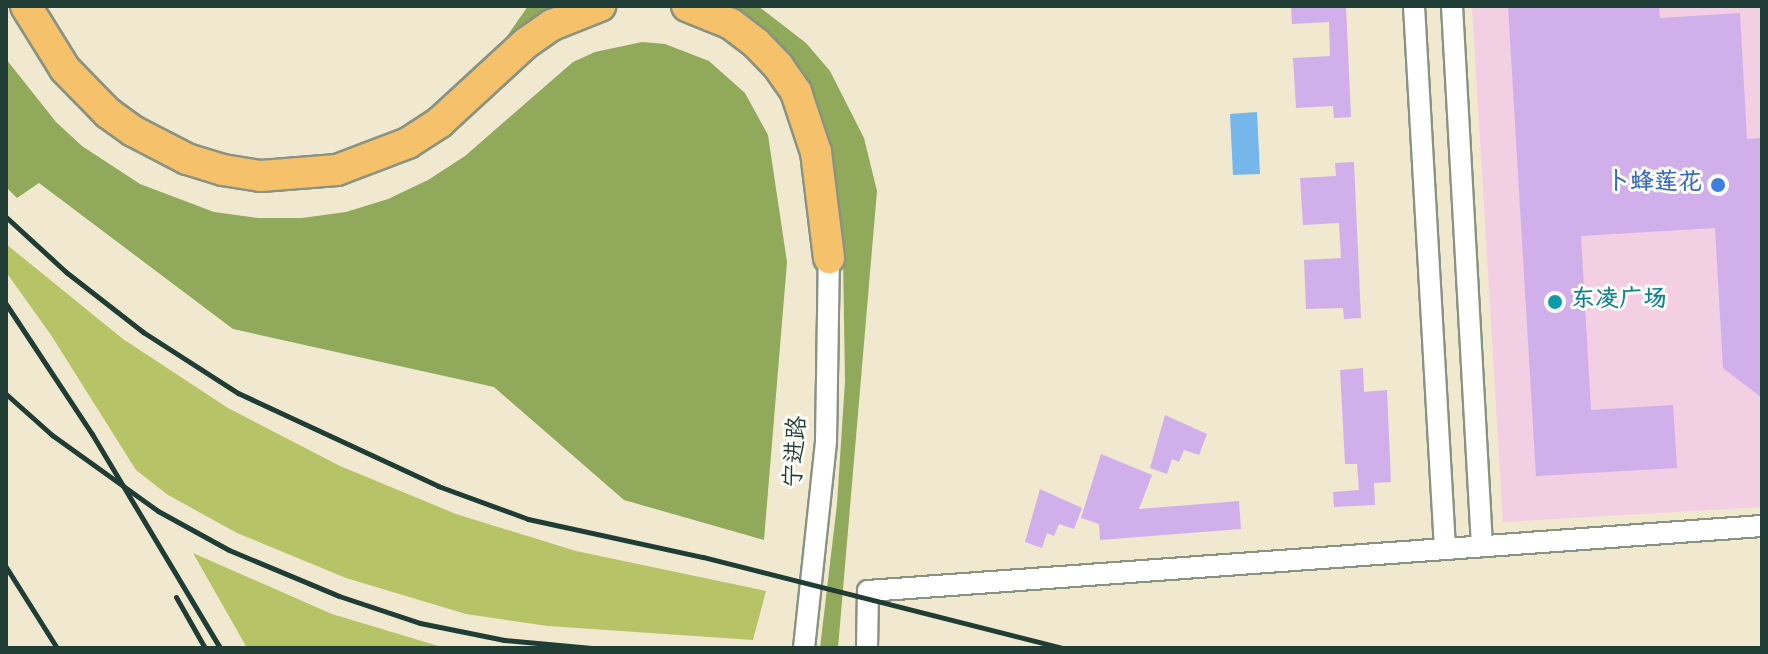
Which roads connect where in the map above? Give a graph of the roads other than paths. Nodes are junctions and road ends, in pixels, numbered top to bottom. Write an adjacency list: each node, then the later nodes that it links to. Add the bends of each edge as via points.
1 (26, 6): 2 (highway, via 65,69 108,113 187,159 261,176 337,170 408,143 440,122 526,43 552,25)
2 (600, 6)
3 (687, 6): 6 (highway, via 731,24 756,43 796,92 816,152)
4 (1414, 6): 9 (street)
5 (1452, 6): 8 (street)
6 (829, 258): 10 (street, 宁进路, via 826,426)
7 (1762, 526): 8 (street)
8 (1482, 546): 9 (street)
9 (1445, 549): 13 (street, via 868,591)
10 (814, 563): 11 (street); 12 (street, 宁进路)
11 (793, 648)
12 (804, 648)
13 (867, 648)

